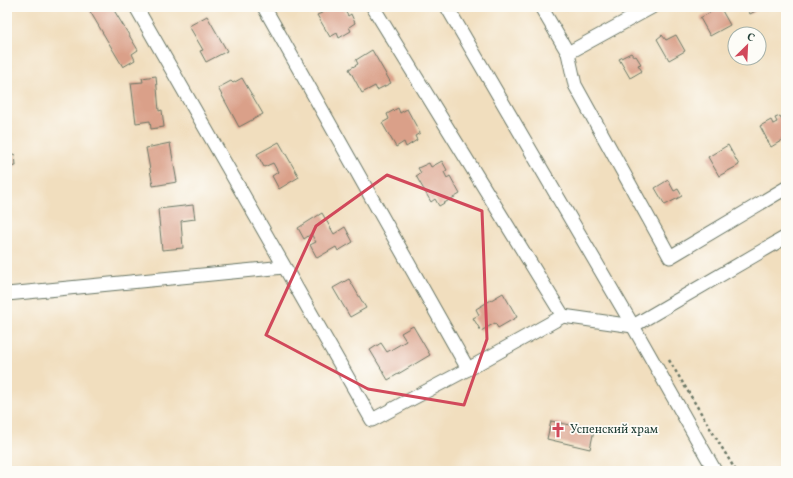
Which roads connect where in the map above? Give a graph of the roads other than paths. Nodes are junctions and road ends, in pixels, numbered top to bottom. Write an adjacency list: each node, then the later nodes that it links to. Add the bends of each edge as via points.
1 (136, 7): 10 (street)
2 (264, 7): 14 (street)
3 (372, 7): 12 (street)
4 (447, 7): 13 (street)
5 (541, 7): 7 (street)
6 (652, 7): 7 (street)
7 (568, 53): 8 (street, via 574,85 670,257)
8 (786, 188)
9 (786, 237): 13 (street)
10 (284, 267): 11 (street); 14 (street, via 372,420)
11 (7, 294)
12 (563, 316): 13 (street); 14 (street)
13 (633, 326): 15 (street)
14 (468, 369)
15 (715, 471)

